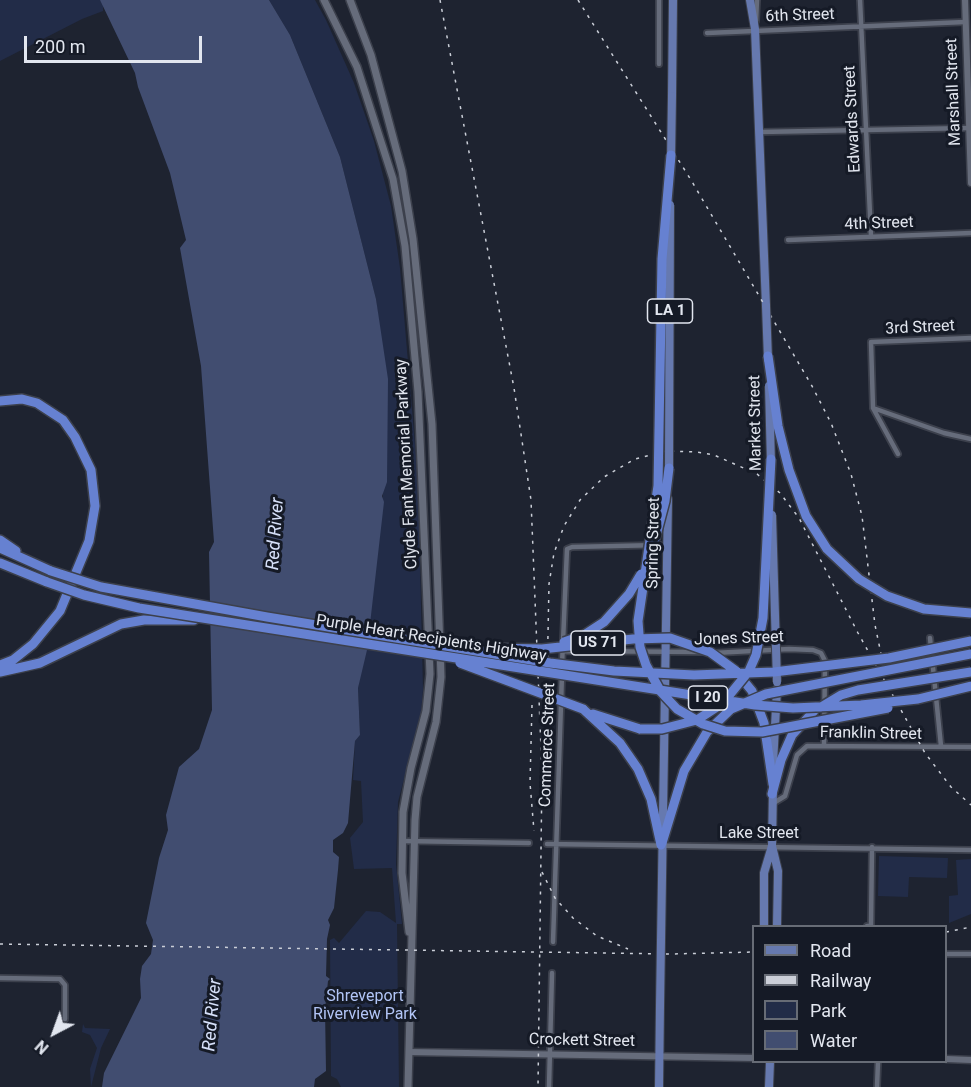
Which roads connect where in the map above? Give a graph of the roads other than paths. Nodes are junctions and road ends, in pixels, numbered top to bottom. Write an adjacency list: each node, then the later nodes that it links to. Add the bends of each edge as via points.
1 (324, 0): 56 (main road, Clyde Fant Memorial Parkway, via 360,76 393,179 405,246 418,392 429,674 426,711 406,789)
2 (350, 0): 57 (main road, Clyde Fant Memorial Parkway, via 371,55 402,171 428,369 441,677 436,722 417,796)
3 (659, 0): 13 (street)
4 (673, 0): 17 (main road, Spring Street / LA 1, bridge)
5 (750, 0): 11 (main road)
6 (756, 0): 11 (street, Market Street)
7 (860, 0): 10 (street, Edwards Street)
8 (965, 0): 9 (street, Marshall Street)
9 (965, 22): 10 (street, 6th Street); 14 (street, Marshall Street)
10 (860, 26): 11 (street, 6th Street); 15 (street, Edwards Street)
11 (755, 29): 12 (street, 6th Street); 16 (main road, Market Street)
12 (707, 33)
13 (659, 64)
14 (970, 128): 15 (street); 18 (street, Marshall Street)
15 (866, 131): 16 (street); 20 (street, Edwards Street)
16 (759, 132): 23 (main road, Market Street, bridge)
17 (671, 154): 29 (main road, Spring Street / LA 1, bridge); 49 (highway, bridge, via 662,259 658,486 638,621 640,647 650,674 669,701 686,715 713,728 736,733 762,732)
18 (971, 183)
19 (971, 233): 20 (street, 4th Street)
20 (871, 236): 21 (street, 4th Street)
21 (788, 240)
22 (971, 338): 25 (street, 3rd Street, via 871,342)
23 (768, 356): 28 (main road, Market Street, bridge); 35 (highway, bridge, via 789,470 806,516 827,549 859,579 887,596 924,609)
24 (0, 401): 45 (highway, via 22,399 37,403 63,420 91,470 95,506 89,540 60,611 33,644)
25 (873, 408): 26 (street); 27 (street)
26 (971, 439)
27 (898, 454)
28 (771, 459): 50 (highway, bridge, via 763,618 749,671 723,703 697,720 662,729 618,724); 54 (main road, Market Street, bridge, via 777,682)
29 (669, 468): 40 (highway, bridge, via 654,545 638,581 622,603 604,622 575,639); 42 (main road, Spring Street / LA 1, bridge)
30 (0, 540): 33 (highway)
31 (660, 545): 41 (street, Commerce Street, via 567,549)
32 (0, 548): 33 (highway, Purple Heart Recipients Highway / I 20)
33 (29, 562): 39 (highway, Purple Heart Recipients Highway / I 20, bridge, via 122,591)
34 (0, 563): 36 (highway, Purple Heart Recipients Highway / I 20, bridge, via 46,582 121,604)
35 (971, 613)
36 (216, 621): 44 (highway, Purple Heart Recipients Highway / I 20, bridge); 46 (highway, bridge, via 144,620 121,624 40,663)
37 (930, 638): 52 (street)
38 (971, 641): 39 (highway, Purple Heart Recipients Highway / I 20, bridge, via 851,664 720,675 614,671)
39 (451, 647): 40 (highway, US 71, bridge)
40 (524, 648): 54 (highway, US 71, bridge, via 670,638 710,652 736,671 752,692 761,712)
41 (563, 651): 42 (street, Jones Street); 60 (street, Commerce Street)
42 (665, 652): 51 (street, Jones Street, via 818,651 825,661); 61 (main road, Spring Street / LA 1)
43 (971, 654): 61 (highway, bridge, via 766,694 731,709 701,740 684,771)
44 (446, 657): 49 (highway, Purple Heart Recipients Highway / I 20, bridge, via 755,705 829,707); 50 (highway, bridge)
45 (0, 665)
46 (0, 672)
47 (971, 672): 55 (highway, bridge, via 858,690 832,699 814,711 792,735 780,760)
48 (971, 686): 49 (highway, Purple Heart Recipients Highway / I 20, bridge)
49 (918, 699)
50 (582, 709): 61 (highway, via 620,743 638,769 651,799)
51 (824, 745): 52 (street, Franklin Street); 55 (street, Franklin Street, via 799,751 785,796)
52 (941, 746): 53 (street, Franklin Street)
53 (971, 747)
54 (773, 784): 55 (main road, Market Street / US 71)
55 (772, 799): 62 (main road, Market Street / US 71)
56 (402, 841): 57 (street); 68 (main road, Clyde Fant Memorial Parkway)
57 (414, 842): 58 (street); 68 (main road, Clyde Fant Memorial Parkway)
58 (529, 843)
59 (547, 844): 60 (street, Lake Street)
60 (558, 844): 61 (street, Lake Street); 69 (street, Commerce Street)
61 (661, 845): 62 (street, Lake Street); 77 (main road, Spring Street, bridge)
62 (772, 846): 63 (street, Lake Street); 65 (main road, Market Street / US 71, via 764,873); 66 (main road, Market Street / US 71, via 778,870)
63 (872, 848): 64 (street, Lake Street); 67 (street)
64 (971, 850)
65 (764, 925)
66 (777, 925)
67 (871, 925)
68 (410, 938): 75 (main road, Clyde Fant Memorial Parkway)
69 (553, 942)
70 (947, 954): 71 (street)
71 (971, 954)
72 (552, 973): 76 (street)
73 (0, 978): 74 (street, via 62,980)
74 (65, 1019)
75 (409, 1052): 76 (street, Crockett Street); 83 (main road, Clyde Fant Memorial Parkway)
76 (550, 1054): 77 (street, Crockett Street); 84 (street)
77 (660, 1057): 78 (street, Crockett Street); 85 (main road, Spring Street)
78 (752, 1058)
79 (947, 1059): 80 (street)
80 (971, 1059)
81 (770, 1063): 86 (main road)
82 (878, 1063): 87 (street)
83 (408, 1087)
84 (549, 1087)
85 (659, 1087)
86 (769, 1087)
87 (877, 1087)

